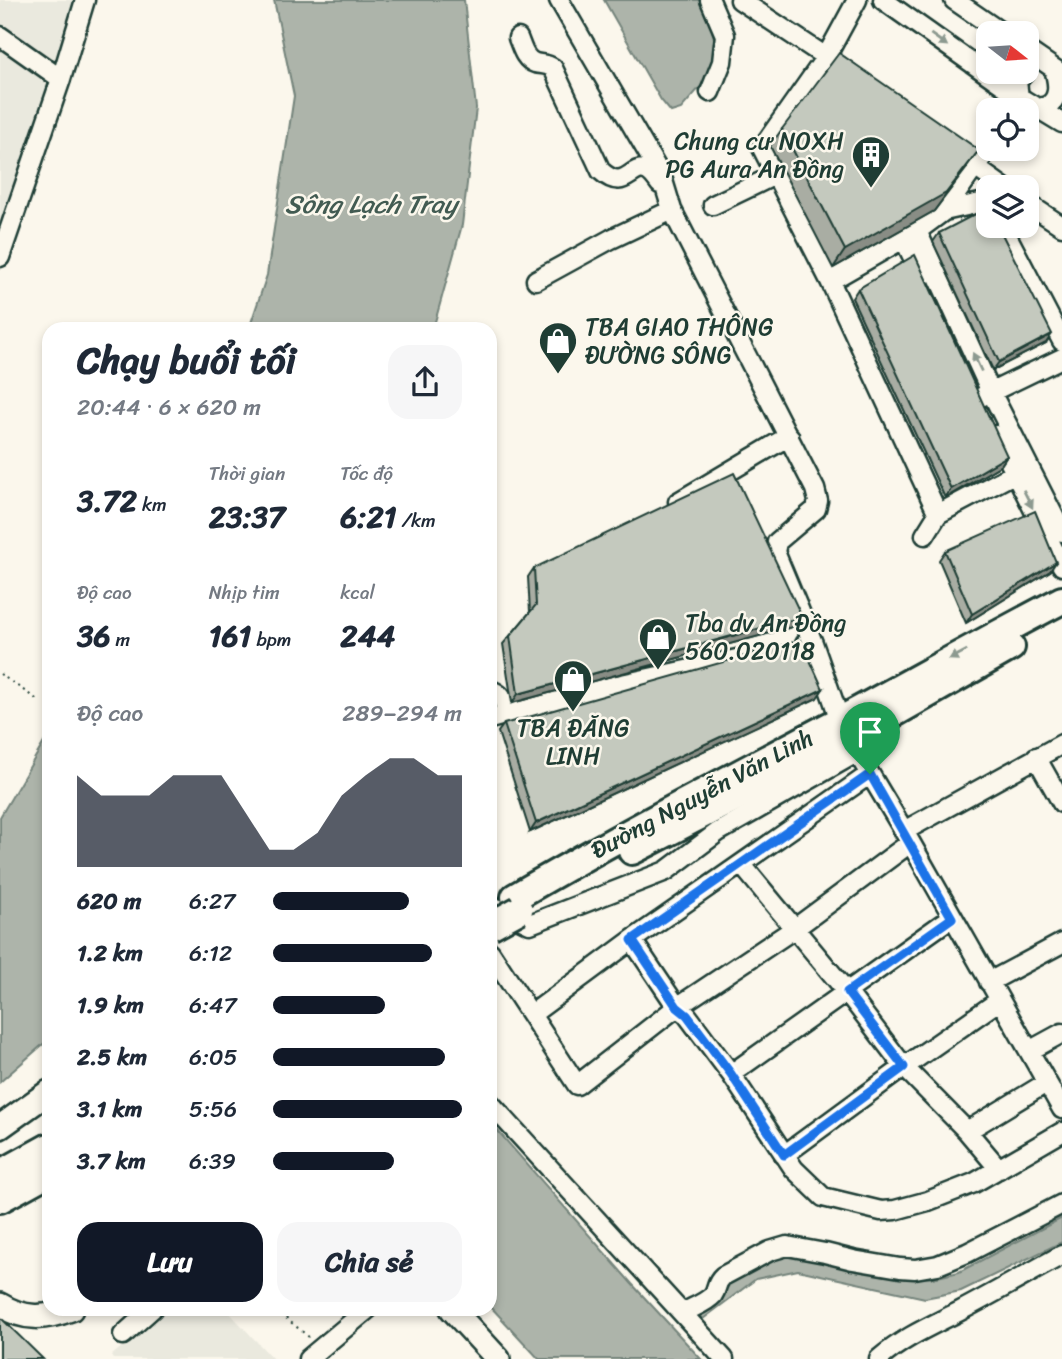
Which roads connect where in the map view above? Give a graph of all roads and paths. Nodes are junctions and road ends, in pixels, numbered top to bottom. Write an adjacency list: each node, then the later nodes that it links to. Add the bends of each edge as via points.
1 (85, 0): 14 (street)
2 (559, 0): 26 (street)
3 (710, 0): 16 (street, via 726,35)
4 (740, 0): 11 (street)
5 (857, 0): 11 (street)
6 (883, 0): 17 (street, one-way to 17)
7 (954, 0): 8 (street)
8 (985, 21)
9 (0, 36): 14 (street)
10 (518, 38): 26 (street, via 526,57 553,68 601,171 616,180 644,169)
11 (826, 57): 15 (street); 24 (street, via 762,148)
12 (1040, 59): 13 (street)
13 (1055, 69): 18 (street, via 1057,93 1050,104)
14 (61, 79): 35 (street)
15 (869, 88)
16 (710, 92)
17 (1016, 98)
18 (1039, 104)
19 (1039, 112): 20 (street)
20 (1062, 123)
21 (943, 143): 23 (street)
22 (979, 161): 23 (street)
23 (975, 167): 25 (street); 30 (street)
24 (775, 175): 28 (street); 37 (street)
25 (986, 175)
26 (663, 183): 29 (street)
27 (976, 204): 30 (street)
28 (713, 205)
29 (672, 210): 36 (street); 41 (street)
30 (944, 211): 33 (street)
31 (1039, 211): 32 (street)
32 (1062, 226)
33 (911, 235): 37 (street); 40 (street)
34 (1008, 238): 38 (street)
35 (0, 257)
36 (536, 280)
37 (830, 281): 44 (street)
38 (1062, 341)
39 (1062, 358): 40 (street)
40 (984, 395): 42 (street)
41 (789, 436): 43 (street); 50 (street, via 818,501 813,512 777,542 775,552)
42 (1021, 470): 44 (street); 45 (street); 47 (street, one-way to 47)
43 (666, 509)
44 (938, 514): 46 (street)
45 (1062, 532)
46 (925, 535)
47 (1062, 566)
48 (1062, 600): 57 (highway, Đường Nguyễn Văn Linh, one-way to 57, via 959,654)
49 (1062, 619): 57 (highway, Đường Nguyễn Văn Linh)
50 (813, 643): 51 (street); 57 (street)
51 (787, 648)
52 (762, 654): 56 (street, via 594,690)
53 (0, 674): 55 (path)
54 (497, 692): 56 (street, via 501,695)
55 (39, 701)
56 (499, 716)
57 (849, 737): 60 (street); 64 (highway, Đường Nguyễn Văn Linh)
58 (1062, 744): 59 (street)
59 (1036, 757): 61 (street); 62 (street)
60 (870, 774): 62 (street); 63 (street)
61 (1062, 803)
62 (906, 837): 65 (street); 66 (street)
63 (742, 864): 66 (street); 67 (street)
64 (503, 906)
65 (952, 918): 70 (street); 71 (street)
66 (794, 929): 71 (street); 73 (street)
67 (632, 940): 73 (street); 74 (street)
68 (1062, 943): 70 (street)
69 (497, 963): 74 (street)
70 (989, 982): 72 (street)
71 (847, 992): 77 (street); 78 (street)
72 (1000, 1000): 76 (street); 77 (street)
73 (677, 1007): 74 (street, via 577,1085); 78 (street)
74 (531, 1014)
75 (1062, 1033): 76 (street)
76 (1029, 1051): 79 (street)
77 (904, 1067): 84 (street); 87 (street)
78 (731, 1074): 87 (street)
79 (1046, 1083): 81 (street); 84 (street)
80 (42, 1097): 83 (main road)
81 (1062, 1109)
82 (497, 1110): 95 (street)
83 (0, 1126)
84 (967, 1131): 88 (street)
85 (1062, 1132): 88 (street)
86 (42, 1151): 89 (highway)
87 (784, 1155): 88 (street, via 823,1197 881,1211 928,1201)
88 (999, 1169)
89 (0, 1174)
90 (42, 1176): 91 (highway)
91 (0, 1199)
92 (1062, 1204): 95 (street, via 953,1260 924,1268 900,1268 787,1246 723,1276 711,1297)
93 (1062, 1255): 105 (street, via 915,1333)
94 (0, 1305): 96 (main road, via 38,1318)
95 (683, 1313): 104 (street)
96 (47, 1316)
97 (144, 1316): 101 (street)
98 (281, 1316): 102 (path)
99 (360, 1316): 102 (street)
100 (458, 1316): 103 (main road)
101 (123, 1335)
102 (314, 1354)
103 (498, 1359)
104 (724, 1359)
105 (879, 1359)

